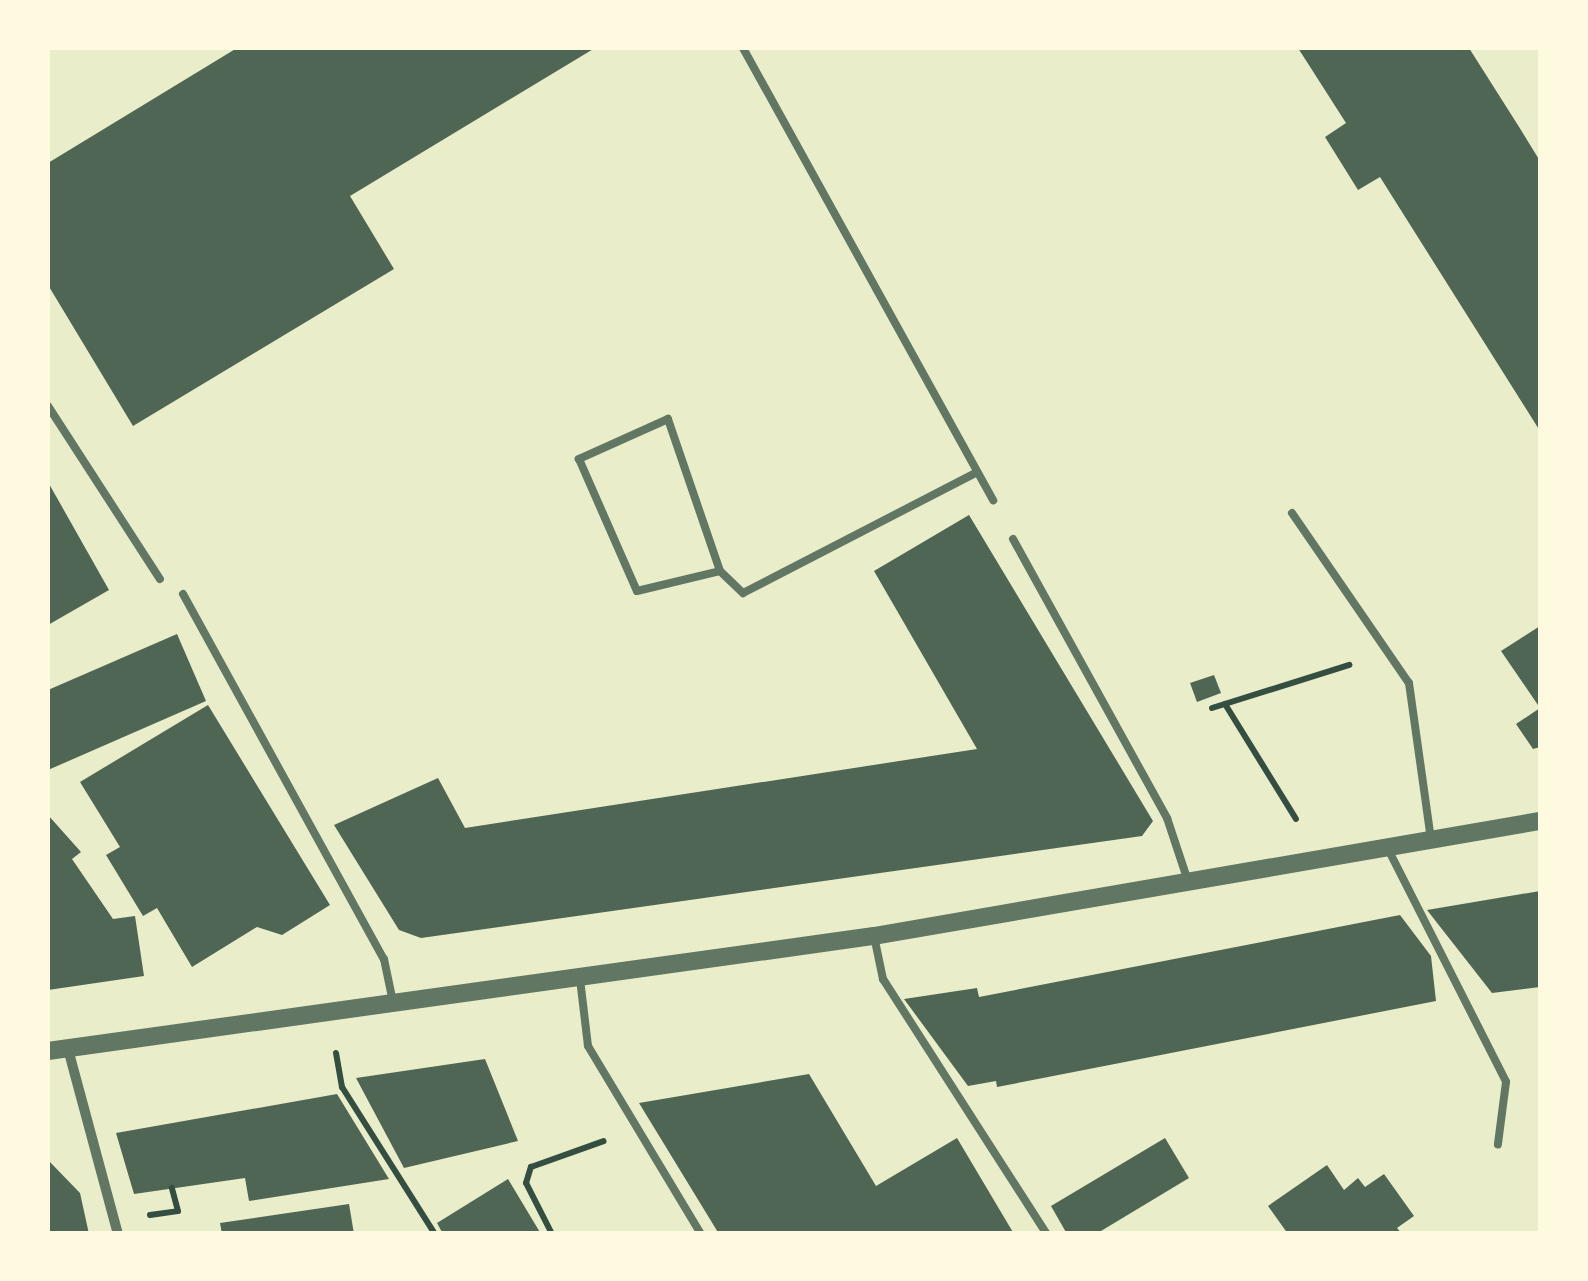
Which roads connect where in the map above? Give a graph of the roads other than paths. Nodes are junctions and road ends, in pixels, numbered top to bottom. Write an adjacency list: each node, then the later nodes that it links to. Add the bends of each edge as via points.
1 (743, 48): 3 (lane)
2 (48, 406): 8 (lane)
3 (977, 472): 4 (lane); 7 (lane, via 743,593)
4 (993, 500)
5 (1292, 513): 11 (lane, via 1408,683)
6 (1012, 539): 13 (lane, via 1167,818)
7 (720, 571): 7 (lane, via 637,592 579,459 668,418)
8 (160, 579)
9 (183, 594): 16 (lane, via 384,959)
10 (1540, 821): 11 (street)
11 (1431, 839): 12 (street)
12 (1387, 847): 13 (street); 19 (lane, via 1506,1082)
13 (1189, 883): 14 (street)
14 (874, 936): 15 (street); 22 (lane, via 884,978)
15 (580, 974): 16 (street); 21 (lane, via 588,1046)
16 (394, 1002): 17 (street)
17 (68, 1049): 18 (street); 20 (street)
18 (48, 1052)
19 (1498, 1144)
20 (118, 1234)
21 (701, 1234)
22 (1047, 1234)

